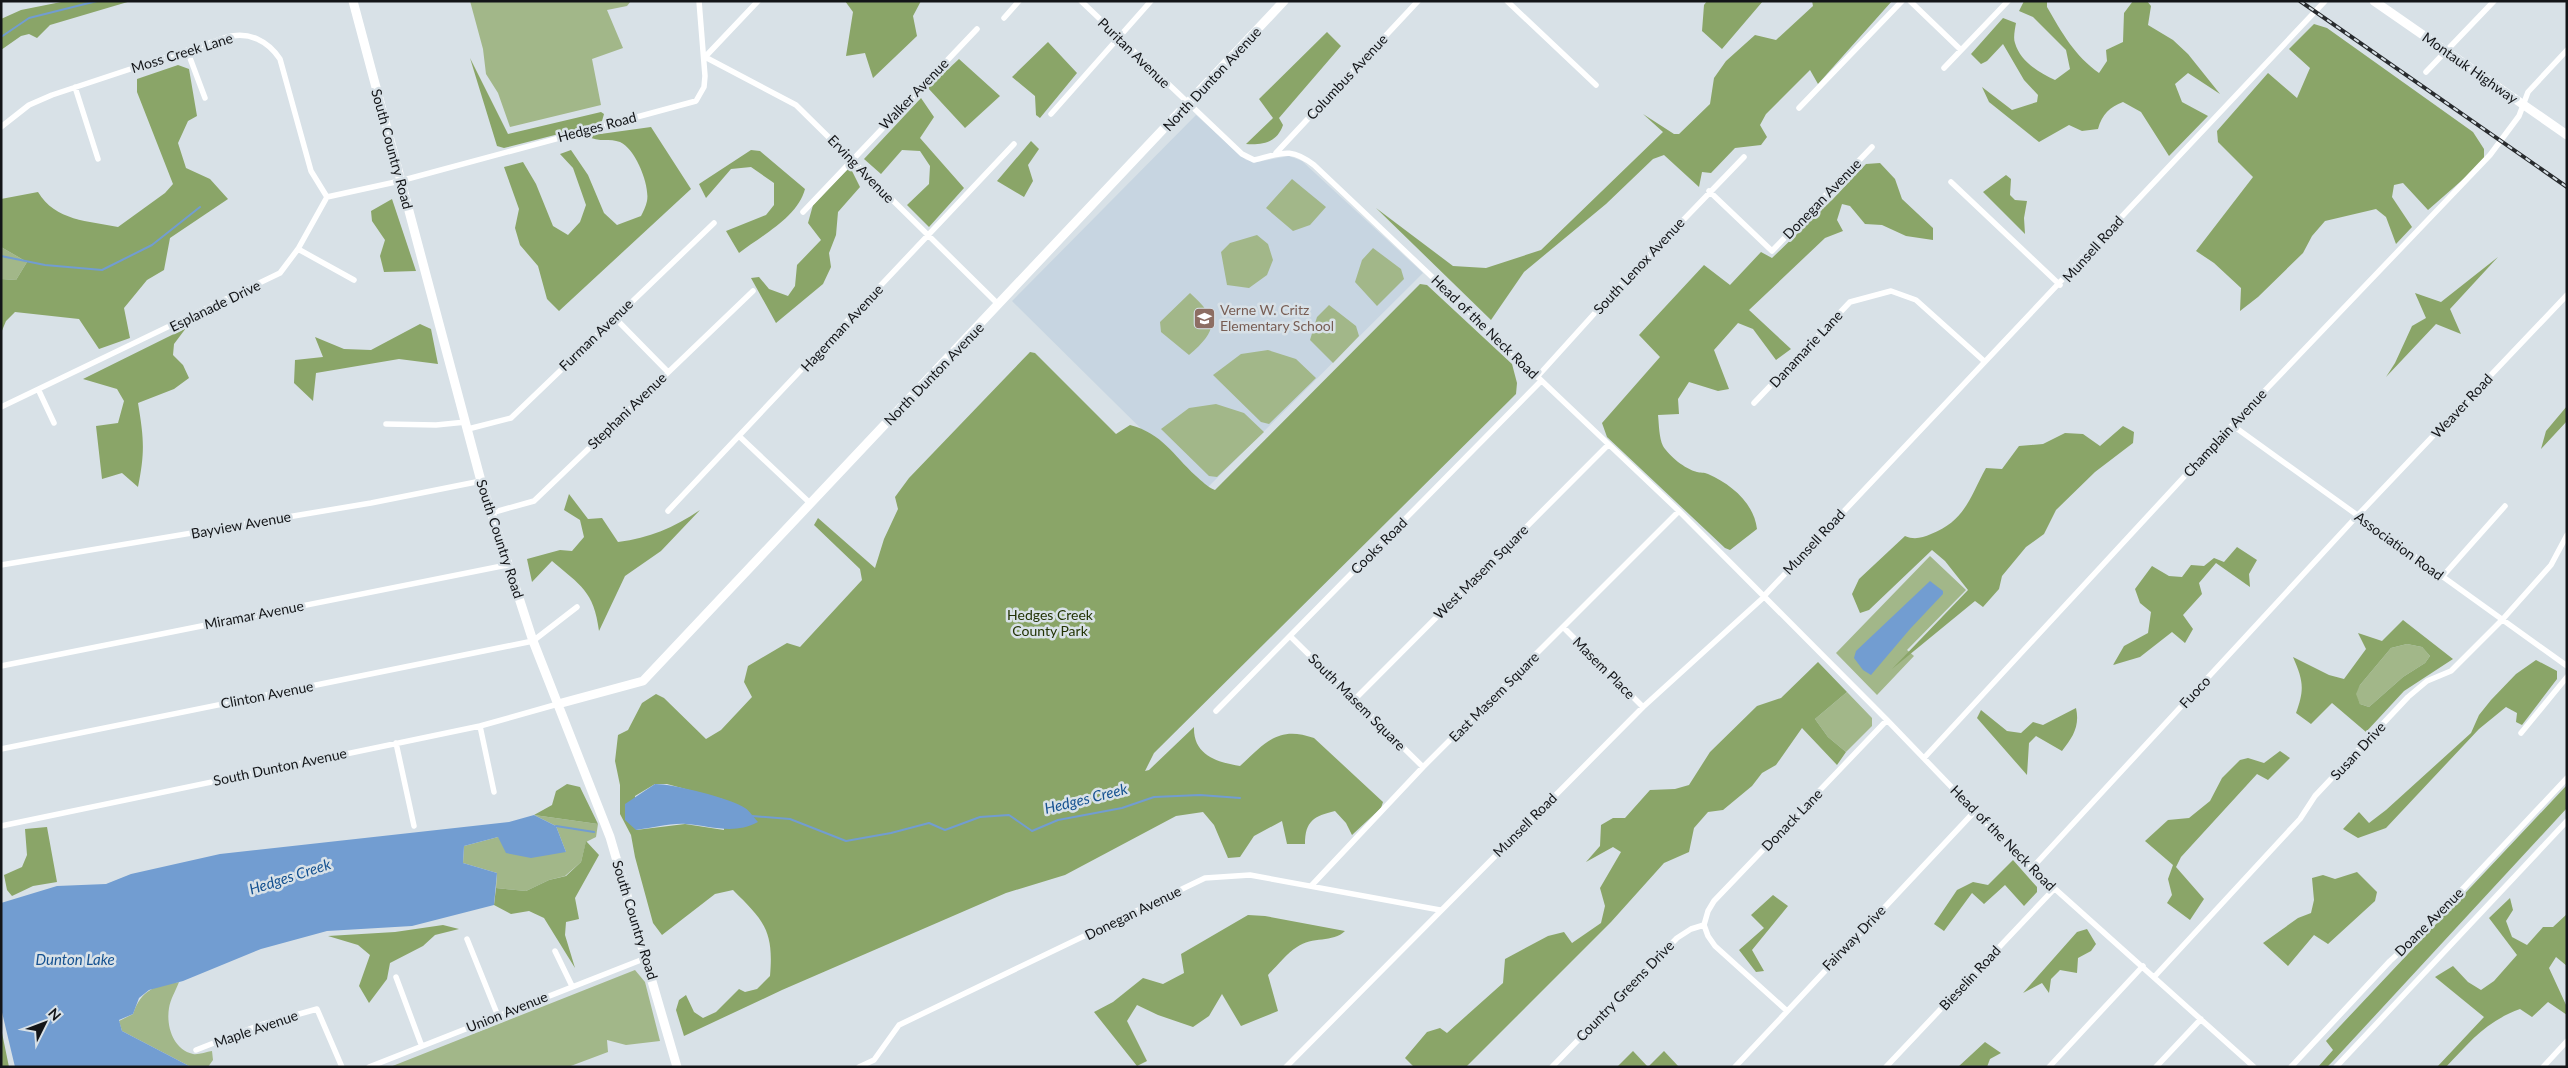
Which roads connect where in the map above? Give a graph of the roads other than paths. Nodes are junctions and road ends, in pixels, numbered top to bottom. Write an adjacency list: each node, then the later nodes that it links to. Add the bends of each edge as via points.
1 (354, 1): 41 (main road, South Country Road)
2 (699, 1): 23 (street, Hedges Road)
3 (758, 1): 23 (street)
4 (1019, 1): 16 (street)
5 (1081, 1): 18 (street, Puritan Avenue)
6 (1151, 1): 18 (street)
7 (1284, 1): 29 (main road, North Dunton Avenue)
8 (1418, 1): 37 (street, Columbus Avenue)
9 (1507, 1): 26 (street)
10 (1902, 1): 31 (street)
11 (1910, 1): 20 (street)
12 (2008, 1): 20 (street)
13 (2325, 1): 50 (street, Munsell Road)
14 (2374, 1): 22 (main road, Montauk Highway)
15 (2494, 1): 22 (street)
16 (1004, 18)
17 (977, 28): 40 (street, Walker Avenue)
18 (1118, 37): 29 (street, Puritan Avenue); 32 (street)
19 (187, 50): 27 (street, Moss Creek Lane); 28 (street); 44 (street, Moss Creek Lane, via 236,35 257,38 274,50 285,70 311,170)
20 (1962, 50): 24 (street)
21 (2567, 50): 30 (street, Champlain Avenue, via 2528,92)
22 (2446, 51): 25 (street); 30 (main road, Montauk Highway)
23 (704, 58): 40 (street, Erving Avenue, via 796,105); 41 (street, Hedges Road, via 704,87 696,101)
24 (1944, 68)
25 (2426, 72)
26 (1596, 85)
27 (75, 87): 33 (street, Moss Creek Lane, via 37,100); 39 (street)
28 (205, 98)
29 (1188, 105): 37 (street, Head of the Neck Road, via 1242,154 1254,160); 53 (main road, North Dunton Avenue)
30 (2523, 105): 34 (main road, Montauk Highway); 63 (street, Champlain Avenue, via 2519,116 2484,161)
31 (1799, 108)
32 (1051, 114)
33 (1, 127)
34 (2567, 135)
35 (1014, 144): 47 (street, Hagerman Avenue)
36 (1872, 147): 43 (street, Donegan Avenue, via 1772,251)
37 (1276, 153): 57 (street, Head of the Neck Road, via 1290,152 1303,156 1314,165)
38 (1744, 157): 43 (street, South Lenox Avenue)
39 (98, 159)
40 (851, 160): 45 (street, Walker Avenue); 47 (street, Erving Avenue)
41 (400, 181): 44 (street); 64 (main road, South Country Road)
42 (1951, 182): 50 (street)
43 (1709, 191): 57 (street, South Lenox Avenue)
44 (327, 197): 48 (street, Esplanade Drive)
45 (803, 212)
46 (714, 223): 54 (street, Furman Avenue)
47 (928, 237): 53 (street, Erving Avenue); 65 (street, Hagerman Avenue)
48 (298, 249): 49 (street); 58 (street, Esplanade Drive, via 280,273 268,281)
49 (354, 280)
50 (2060, 285): 55 (street, Munsell Road)
51 (753, 291): 56 (street, Stephani Avenue)
52 (2567, 295): 73 (street, Weaver Road)
53 (1000, 305): 68 (main road, North Dunton Avenue)
54 (615, 318): 56 (street); 64 (street, Furman Avenue, via 511,418)
55 (1984, 361): 59 (street, Danamarie Lane, via 1916,300 1890,291 1850,302); 78 (street, Munsell Road)
56 (668, 372): 72 (street, Stephani Avenue, via 534,502)
57 (1539, 379): 66 (street, Head of the Neck Road); 82 (street, Cooks Road)
58 (39, 391): 60 (street, Esplanade Drive); 61 (street)
59 (1754, 403)
60 (1, 408)
61 (54, 423)
62 (386, 424): 64 (street, Furman Avenue)
63 (2232, 425): 73 (street, Association Road); 96 (street, Champlain Avenue)
64 (467, 426): 67 (main road, South Country Road)
65 (739, 436): 68 (street); 70 (street, Hagerman Avenue)
66 (1608, 444): 71 (street, Head of the Neck Road); 87 (street, West Masem Square)
67 (481, 482): 72 (main road, South Country Road); 75 (street, Bayview Avenue)
68 (811, 504): 88 (main road, North Dunton Avenue, via 643,681)
69 (2505, 506): 77 (street)
70 (668, 511)
71 (1679, 511): 78 (street, Head of the Neck Road); 81 (street, East Masem Square)
72 (491, 513): 76 (main road, South Country Road)
73 (2357, 516): 77 (street, Association Road); 104 (street, Fuoco)
74 (2567, 535): 80 (street, Susan Drive, via 2551,565)
75 (1, 565)
76 (507, 565): 83 (main road, South Country Road); 84 (street, Miramar Avenue)
77 (2442, 577): 80 (street, Association Road)
78 (1764, 596): 89 (street, Munsell Road); 91 (street, Head of the Neck Road)
79 (577, 607): 83 (street)
80 (2502, 620): 85 (street, Association Road); 113 (street, Susan Drive, via 2451,671 2427,681 2408,697)
81 (1564, 628): 89 (street, Masem Place); 97 (street, East Masem Square)
82 (1290, 636): 87 (street, South Masem Square); 90 (street, Cooks Road)
83 (533, 641): 88 (main road, South Country Road); 95 (street, Clinton Avenue)
84 (1, 666)
85 (2567, 666)
86 (2567, 677): 93 (street)
87 (1354, 700): 97 (street, South Masem Square)
88 (558, 704): 92 (street, South Dunton Avenue); 111 (main road, South Country Road, via 610,837)
89 (1644, 707): 107 (street, Munsell Road)
90 (1216, 711)
91 (1887, 720): 96 (street, Head of the Neck Road); 108 (street, Donack Lane, via 1714,901)
92 (480, 726): 94 (street, South Dunton Avenue); 99 (street)
93 (2522, 733)
94 (396, 743): 102 (street, South Dunton Avenue); 103 (street)
95 (1, 749)
96 (1924, 758): 100 (street, Head of the Neck Road)
97 (1423, 768): 105 (street, East Masem Square)
98 (2567, 778): 133 (street, Doane Avenue)
99 (494, 792)
100 (1975, 811): 104 (street, Head of the Neck Road); 116 (street, Fairway Drive)
101 (2567, 821): 134 (street)
102 (1, 826)
103 (414, 826)
104 (2032, 868): 106 (street, Head of the Neck Road)
105 (1312, 885): 107 (street, Donegan Avenue); 125 (street, Donegan Avenue, via 1250,876 1205,878 899,1025 874,1060)
106 (2054, 889): 112 (street, Head of the Neck Road); 129 (street, Bieselin Road)
107 (1440, 910): 126 (street, Munsell Road)
108 (1704, 925): 116 (street, via 1715,946); 127 (street, Country Greens Drive, via 1677,938)
109 (467, 939): 117 (street)
110 (554, 951): 115 (street)
111 (646, 958): 115 (street, Union Avenue); 124 (main road, South Country Road)
112 (2143, 966): 113 (street, Head of the Neck Road); 130 (street)
113 (2155, 976): 118 (street, Head of the Neck Road)
114 (396, 977): 120 (street)
115 (572, 986): 117 (street, Union Avenue)
116 (1786, 1010): 128 (street, Fairway Drive)
117 (498, 1016): 120 (street, Union Avenue)
118 (2200, 1019): 131 (street); 132 (street, Head of the Neck Road)
119 (2567, 1041): 135 (street)
120 (421, 1044): 123 (street, Union Avenue)
121 (196, 1050): 122 (street, Maple Avenue, via 257,1026 317,1009)
122 (342, 1067)
123 (369, 1067)
124 (677, 1067)
125 (859, 1067)
126 (1286, 1067)
127 (1552, 1067)
128 (1735, 1067)
129 (1886, 1067)
130 (2049, 1067)
131 (2156, 1067)
132 (2254, 1067)
133 (2292, 1067)
134 (2336, 1067)
135 (2543, 1067)

